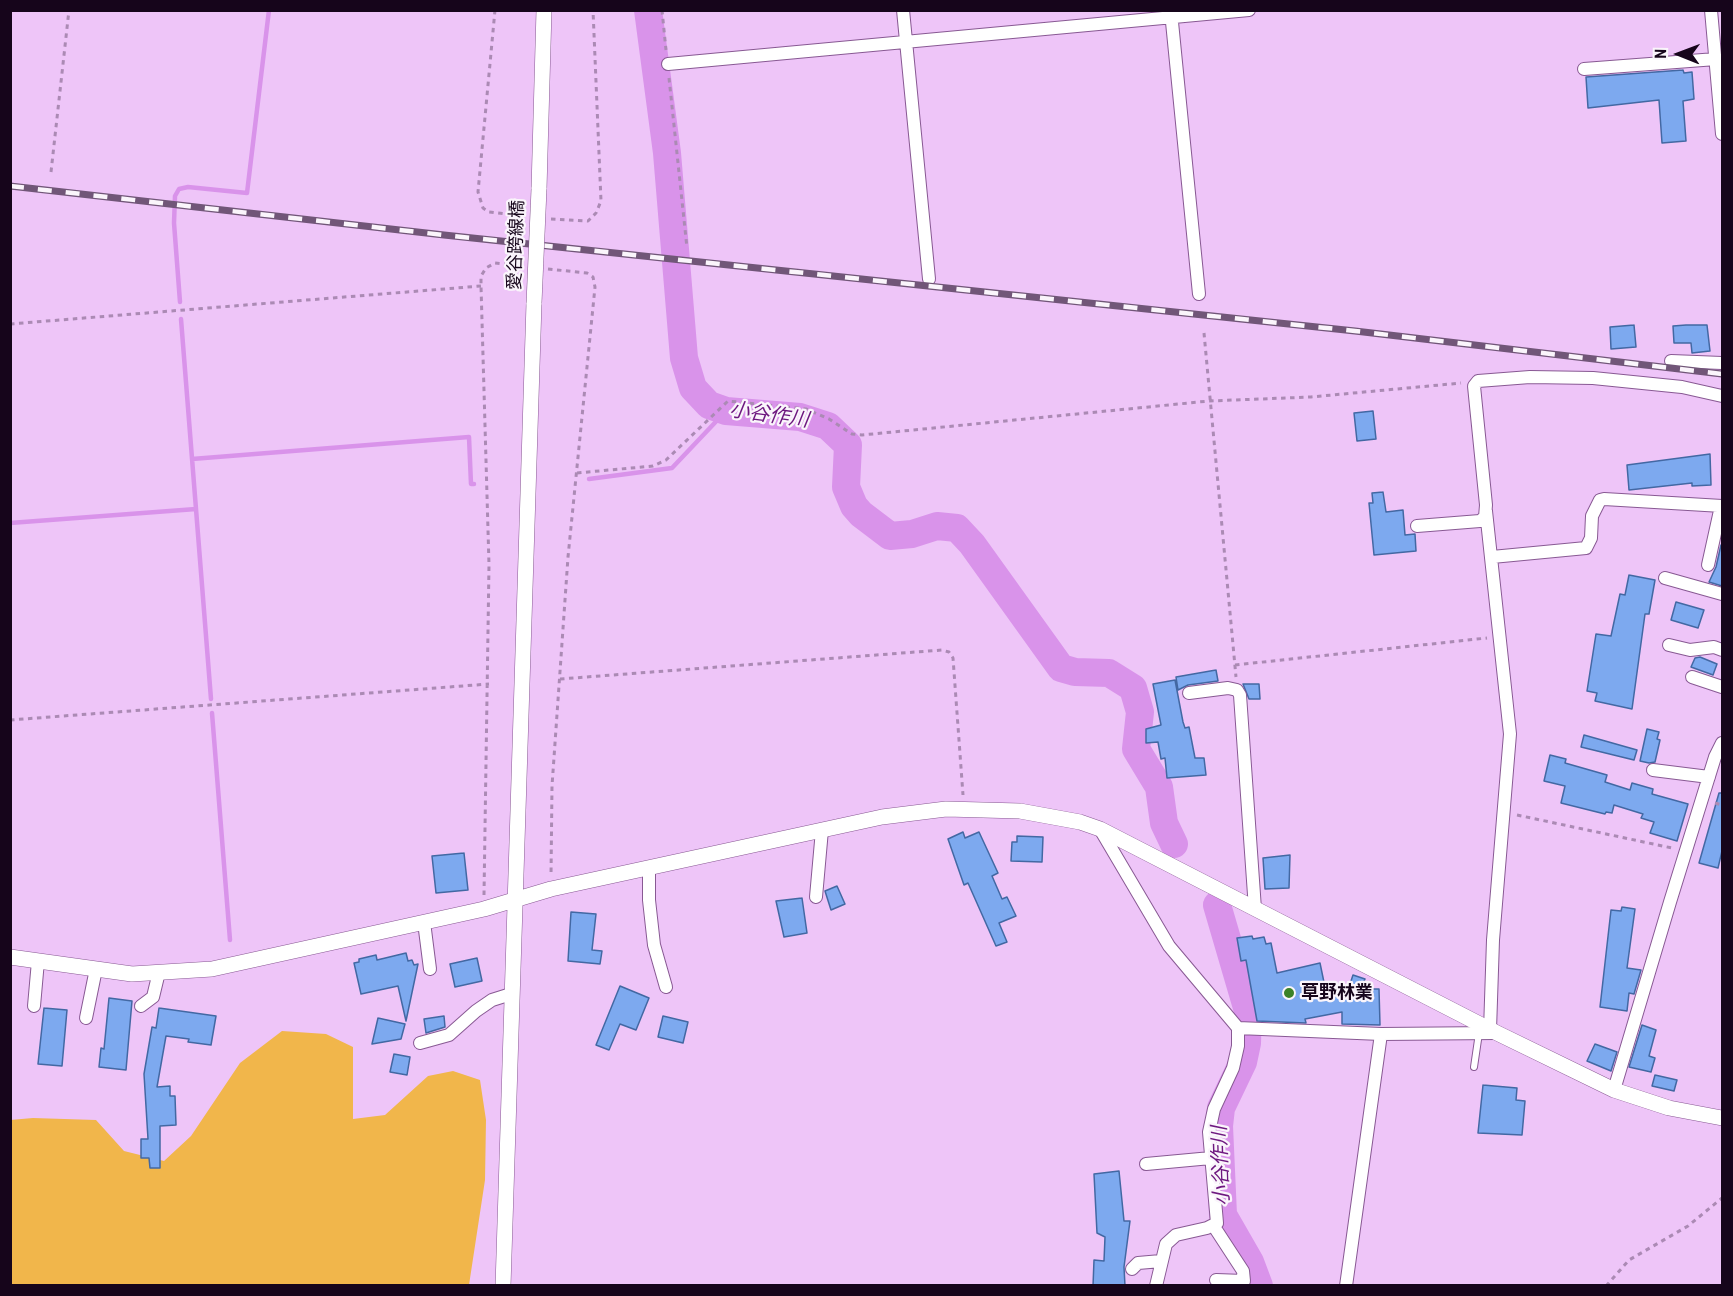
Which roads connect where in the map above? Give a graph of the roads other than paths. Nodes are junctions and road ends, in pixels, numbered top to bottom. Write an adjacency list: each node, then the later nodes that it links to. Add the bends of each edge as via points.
1 (544, 10): 35 (street, 愛谷跨線橋, bridge)
2 (903, 10): 6 (street)
3 (1249, 10): 5 (street)
4 (1711, 10): 7 (street)
5 (1172, 15): 6 (street); 12 (street)
6 (906, 42): 8 (street); 11 (street)
7 (1716, 59): 9 (street); 10 (street)
8 (668, 63)
9 (1584, 69)
10 (1722, 134)
11 (930, 279)
12 (1199, 294)
13 (1671, 361): 14 (street)
14 (1722, 363)
15 (1722, 396): 17 (street, via 1682,387 1593,378 1530,376 1478,381 1474,386)
16 (1722, 506): 19 (street, via 1604,499 1592,516 1591,538 1586,548); 20 (street)
17 (1486, 511): 18 (street, via 1480,521); 19 (street)
18 (1418, 526)
19 (1492, 557): 49 (street, via 1510,734)
20 (1708, 565)
21 (1665, 578): 22 (street)
22 (1722, 594)
23 (1669, 645): 24 (street, via 1690,650)
24 (1722, 650)
25 (1692, 677): 26 (street)
26 (1722, 687)
27 (1189, 693): 36 (street, via 1227,688 1237,690 1241,697)
28 (1722, 743): 30 (street)
29 (1653, 770): 30 (street)
30 (1709, 777): 53 (street)
31 (1100, 829): 32 (street, via 1020,811 964,810 921,811); 36 (street); 48 (street, via 1169,946)
32 (822, 830): 33 (street); 34 (street)
33 (649, 868): 35 (street); 43 (street, via 654,945)
34 (816, 897)
35 (514, 901): 37 (street); 44 (street, 愛谷跨線橋)
36 (1256, 909): 49 (street)
37 (424, 922): 41 (street); 42 (street, via 212,969)
38 (10, 957): 39 (street)
39 (38, 961): 40 (street); 45 (street)
40 (96, 969): 42 (street, via 132,974); 47 (street)
41 (430, 969)
42 (159, 972): 46 (street, via 153,997)
43 (666, 987)
44 (511, 994): 51 (street, via 492,1000 449,1035); 61 (street, 愛谷跨線橋)
45 (34, 1006)
46 (141, 1006)
47 (86, 1018)
48 (1246, 1029): 50 (street); 55 (street, via 1214,1109 1209,1132)
49 (1489, 1032): 50 (street); 52 (lane); 53 (street)
50 (1381, 1034): 63 (street)
51 (420, 1043)
52 (1474, 1067)
53 (1614, 1090): 54 (street, via 1669,1108)
54 (1722, 1118)
55 (1211, 1158): 56 (street); 57 (street, via 1217,1223)
56 (1146, 1164)
57 (1213, 1225): 58 (street, via 1176,1235 1166,1244); 60 (street, via 1243,1271 1244,1281)
58 (1161, 1261): 59 (street, via 1138,1263); 62 (street)
59 (1132, 1269)
60 (1216, 1280)
61 (503, 1286)
62 (1156, 1286)
63 (1346, 1286)

